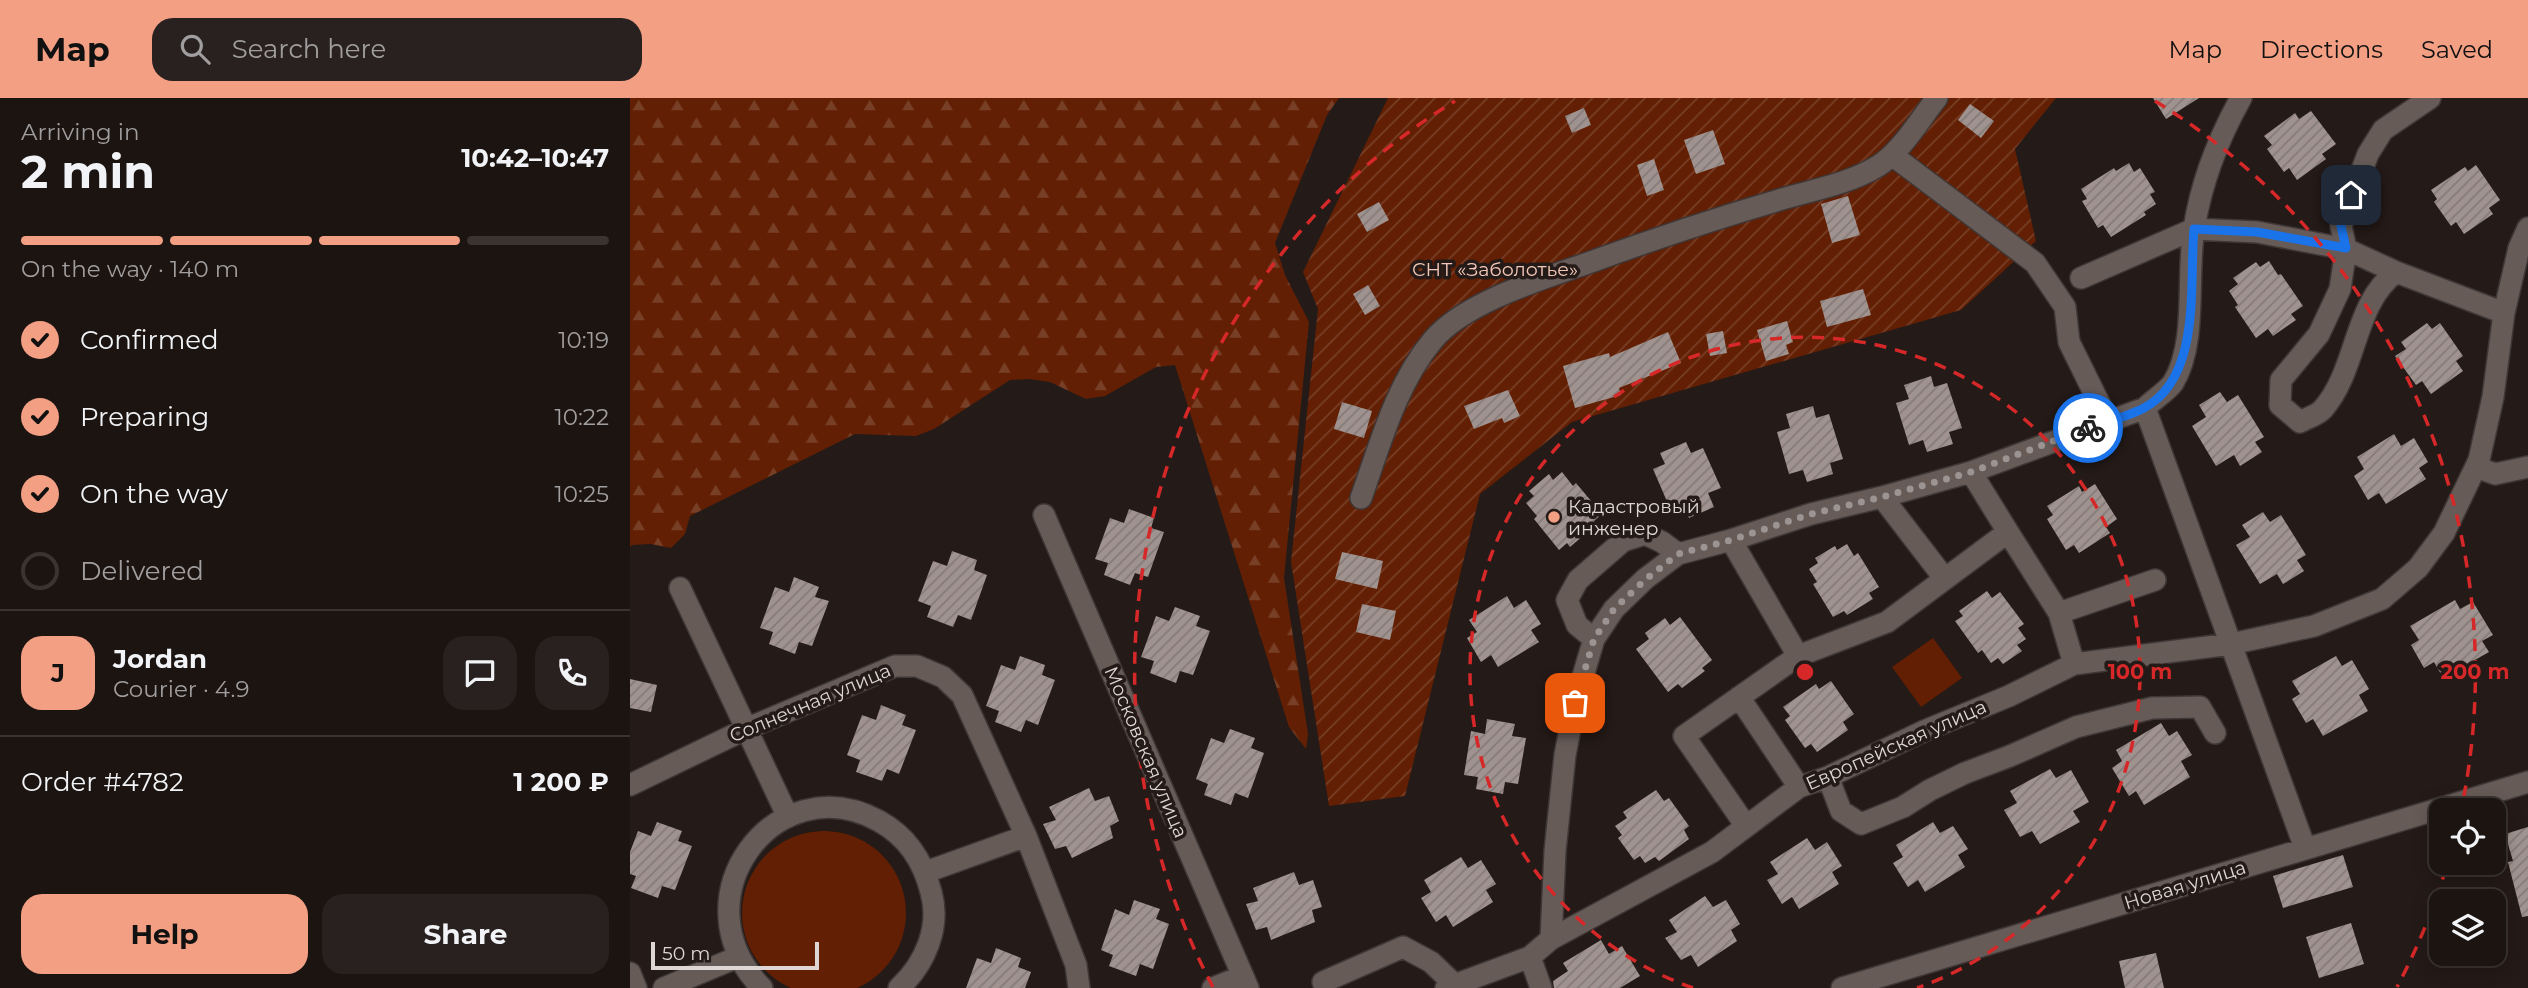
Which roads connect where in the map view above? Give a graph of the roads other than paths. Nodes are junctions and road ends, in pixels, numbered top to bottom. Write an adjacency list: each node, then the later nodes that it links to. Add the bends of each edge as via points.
1 (1937, 98): 4 (street)
2 (2241, 98): 6 (street, via 2221,133)
3 (2430, 98): 7 (street, via 2383,130 2368,154 2341,226)
4 (1892, 155): 12 (street, via 2035,263 2065,307 2069,342); 17 (street, via 1859,177 1676,231 1539,280 1455,320 1417,361)
5 (2528, 228): 10 (street, Европейская улица)
6 (2194, 229): 7 (street, via 2257,232); 9 (street); 11 (street, via 2183,359 2172,384)
7 (2346, 248): 8 (street); 8 (street, via 2340,289 2319,334 2281,380 2280,405 2300,422 2322,411 2341,382 2375,293)
8 (2396, 272): 10 (street)
9 (2081, 278)
10 (2504, 313): 13 (street, Европейская улица, via 2493,397)
11 (2145, 408): 12 (street); 27 (street)
12 (2108, 421): 15 (street)
13 (2476, 467): 14 (street, via 2495,474); 27 (street, Европейская улица, via 2444,533 2418,568 2382,599 2314,626)
14 (2528, 467)
15 (1971, 472): 16 (street); 19 (street)
16 (1882, 497): 20 (street); 22 (street)
17 (1361, 498)
18 (1044, 515): 46 (street, Московская улица)
19 (2008, 532): 22 (street); 25 (street)
20 (1731, 540): 21 (street); 28 (street)
21 (1678, 554): 26 (street, via 1614,609); 26 (street, via 1645,534 1623,541 1578,580 1567,600 1577,625)
22 (1945, 579): 28 (street, via 1887,622)
23 (2155, 580): 25 (street)
24 (680, 588): 31 (street)
25 (2059, 613): 29 (street)
26 (1594, 639): 42 (street, via 1565,755)
27 (2231, 644): 29 (street, Европейская улица); 40 (street)
28 (1798, 656): 30 (street)
29 (2074, 664): 33 (street, Европейская улица)
30 (1739, 697): 36 (street); 38 (street, via 1684,736)
31 (746, 729): 35 (street, Солнечная улица); 37 (street); 39 (street, Солнечная улица, via 895,666 917,666 943,677 962,695)
32 (2215, 733): 33 (street, via 2200,707 2152,708 2088,724 1965,773 1861,824 1840,811)
33 (1828, 777): 36 (street, Европейская улица)
34 (2528, 782): 40 (street, Новая улица)
35 (630, 785)
36 (1799, 788): 38 (street, Европейская улица)
37 (788, 817): 41 (street, via 814,809 842,809 869,816 893,829 913,848); 43 (street, via 747,850 734,873 728,926)
38 (1746, 826): 42 (street, Европейская улица, via 1712,852)
39 (1026, 836): 41 (street); 53 (street, Солнечная улица, via 1076,965)
40 (2305, 848): 56 (street, Новая улица)
41 (926, 872): 52 (street, via 933,926 926,953)
42 (1551, 939): 44 (street, Европейская улица)
43 (738, 957): 50 (street); 51 (street)
44 (1530, 957): 48 (street, Европейская улица); 55 (street)
45 (630, 973): 49 (street)
46 (1245, 982): 54 (street)
47 (1322, 982): 48 (street, via 1403,947 1431,962)
48 (1450, 986)
49 (636, 988)
50 (664, 988)
51 (762, 988)
52 (900, 988)
53 (1079, 988)
54 (1213, 988)
55 (1541, 988)
56 (1842, 988)

